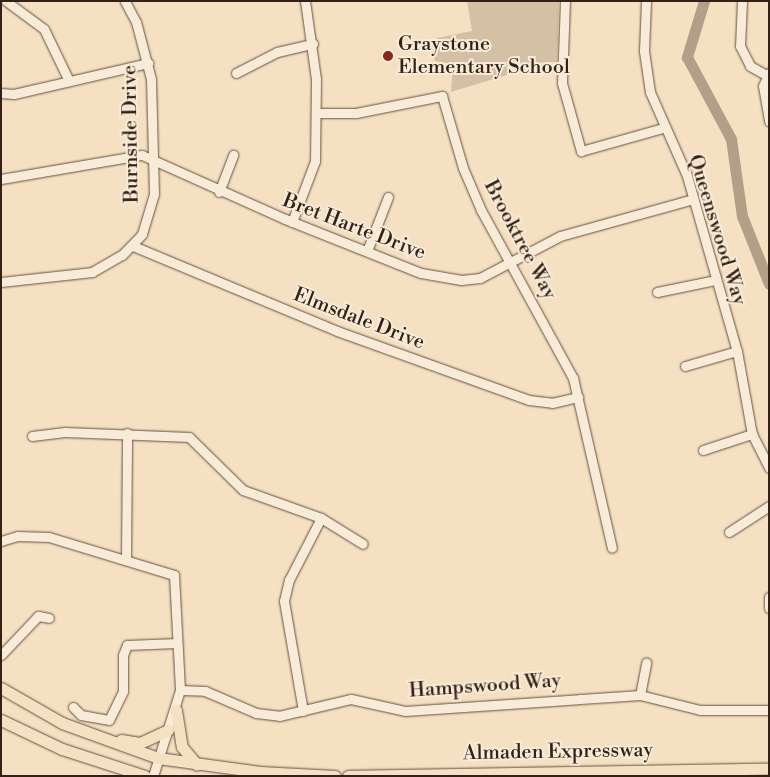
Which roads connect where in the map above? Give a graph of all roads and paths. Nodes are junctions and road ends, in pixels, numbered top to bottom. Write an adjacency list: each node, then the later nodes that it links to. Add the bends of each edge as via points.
1 (6, 1): 11 (street, via 44,29)
2 (125, 1): 8 (street, Burnside Drive)
3 (305, 1): 7 (street)
4 (565, 1): 15 (street, via 562,83 581,151)
5 (646, 1): 15 (street, Queenswood Way, via 646,72)
6 (742, 1): 10 (street, via 740,46 750,66)
7 (313, 44): 9 (street, via 277,52); 13 (street)
8 (148, 63): 11 (street); 17 (street, Burnside Drive)
9 (236, 73)
10 (768, 74): 14 (street, via 763,106)
11 (69, 81): 12 (street, via 14,94)
12 (1, 93)
13 (316, 113): 22 (street, via 315,161); 25 (street, Brooktree Way, via 356,113 442,96 463,168)
14 (769, 121)
15 (663, 128): 21 (street, Queenswood Way)
16 (232, 155): 19 (street)
17 (150, 157): 18 (street, Bret Harte Drive, via 124,155); 19 (street, Bret Harte Drive); 23 (street, Burnside Drive, via 152,207)
18 (1, 179)
19 (219, 192): 22 (street, Bret Harte Drive)
20 (388, 197): 24 (street)
21 (693, 199): 25 (street, Bret Harte Drive, via 560,236); 26 (street, Queenswood Way)
22 (292, 222): 24 (street, Bret Harte Drive)
23 (133, 246): 27 (street, Burnside Drive, via 106,266 77,277); 31 (street, Elmsdale Drive, via 337,331 529,400 552,403)
24 (367, 251): 25 (street, Bret Harte Drive, via 421,273 461,280 480,278)
25 (510, 263): 31 (street, Brooktree Way, via 566,362)
26 (715, 280): 28 (street, via 664,294); 29 (street, Queenswood Way)
27 (1, 282)
28 (656, 292)
29 (737, 351): 30 (street); 33 (street, Queenswood Way)
30 (685, 366)
31 (578, 397): 42 (street, Brooktree Way)
32 (127, 433): 34 (street); 38 (street, via 189,438 243,490); 43 (street)
33 (752, 434): 35 (street); 36 (street, Queenswood Way)
34 (32, 436)
35 (703, 450)
36 (769, 468)
37 (769, 506): 39 (street)
38 (321, 518): 41 (street); 56 (street, via 289,580 284,601)
39 (729, 532)
40 (1, 541): 43 (street, via 17,536 49,537)
41 (363, 544)
42 (612, 548)
43 (126, 560): 47 (street, via 174,575)
44 (769, 597): 45 (street)
45 (769, 608)
46 (49, 618): 48 (street, via 38,616)
47 (177, 642): 51 (street); 53 (street, via 127,645 123,655 123,691 108,720 80,715)
48 (1, 655)
49 (646, 663): 52 (street)
50 (1, 688): 59 (main road)
51 (180, 690): 54 (street); 56 (street, Hampswood Way, via 214,694 256,713 279,716)
52 (640, 695): 55 (street, Hampswood Way, via 700,710); 56 (street, Hampswood Way, via 405,711 351,699)
53 (73, 706)
54 (176, 710): 58 (street); 62 (main road, via 182,747)
55 (769, 710)
56 (303, 711)
57 (1, 720): 61 (main road, via 53,745)
58 (168, 730): 59 (main road, via 140,743); 60 (street)
59 (107, 742): 60 (main road)
60 (158, 758): 62 (main road); 65 (street); 66 (street)
61 (111, 765): 64 (main road); 65 (main road)
62 (197, 765): 67 (main road)
63 (769, 768): 68 (main road, Almaden Expressway)
64 (117, 776)
65 (144, 776)
66 (153, 776)
67 (335, 776)
68 (348, 776)

